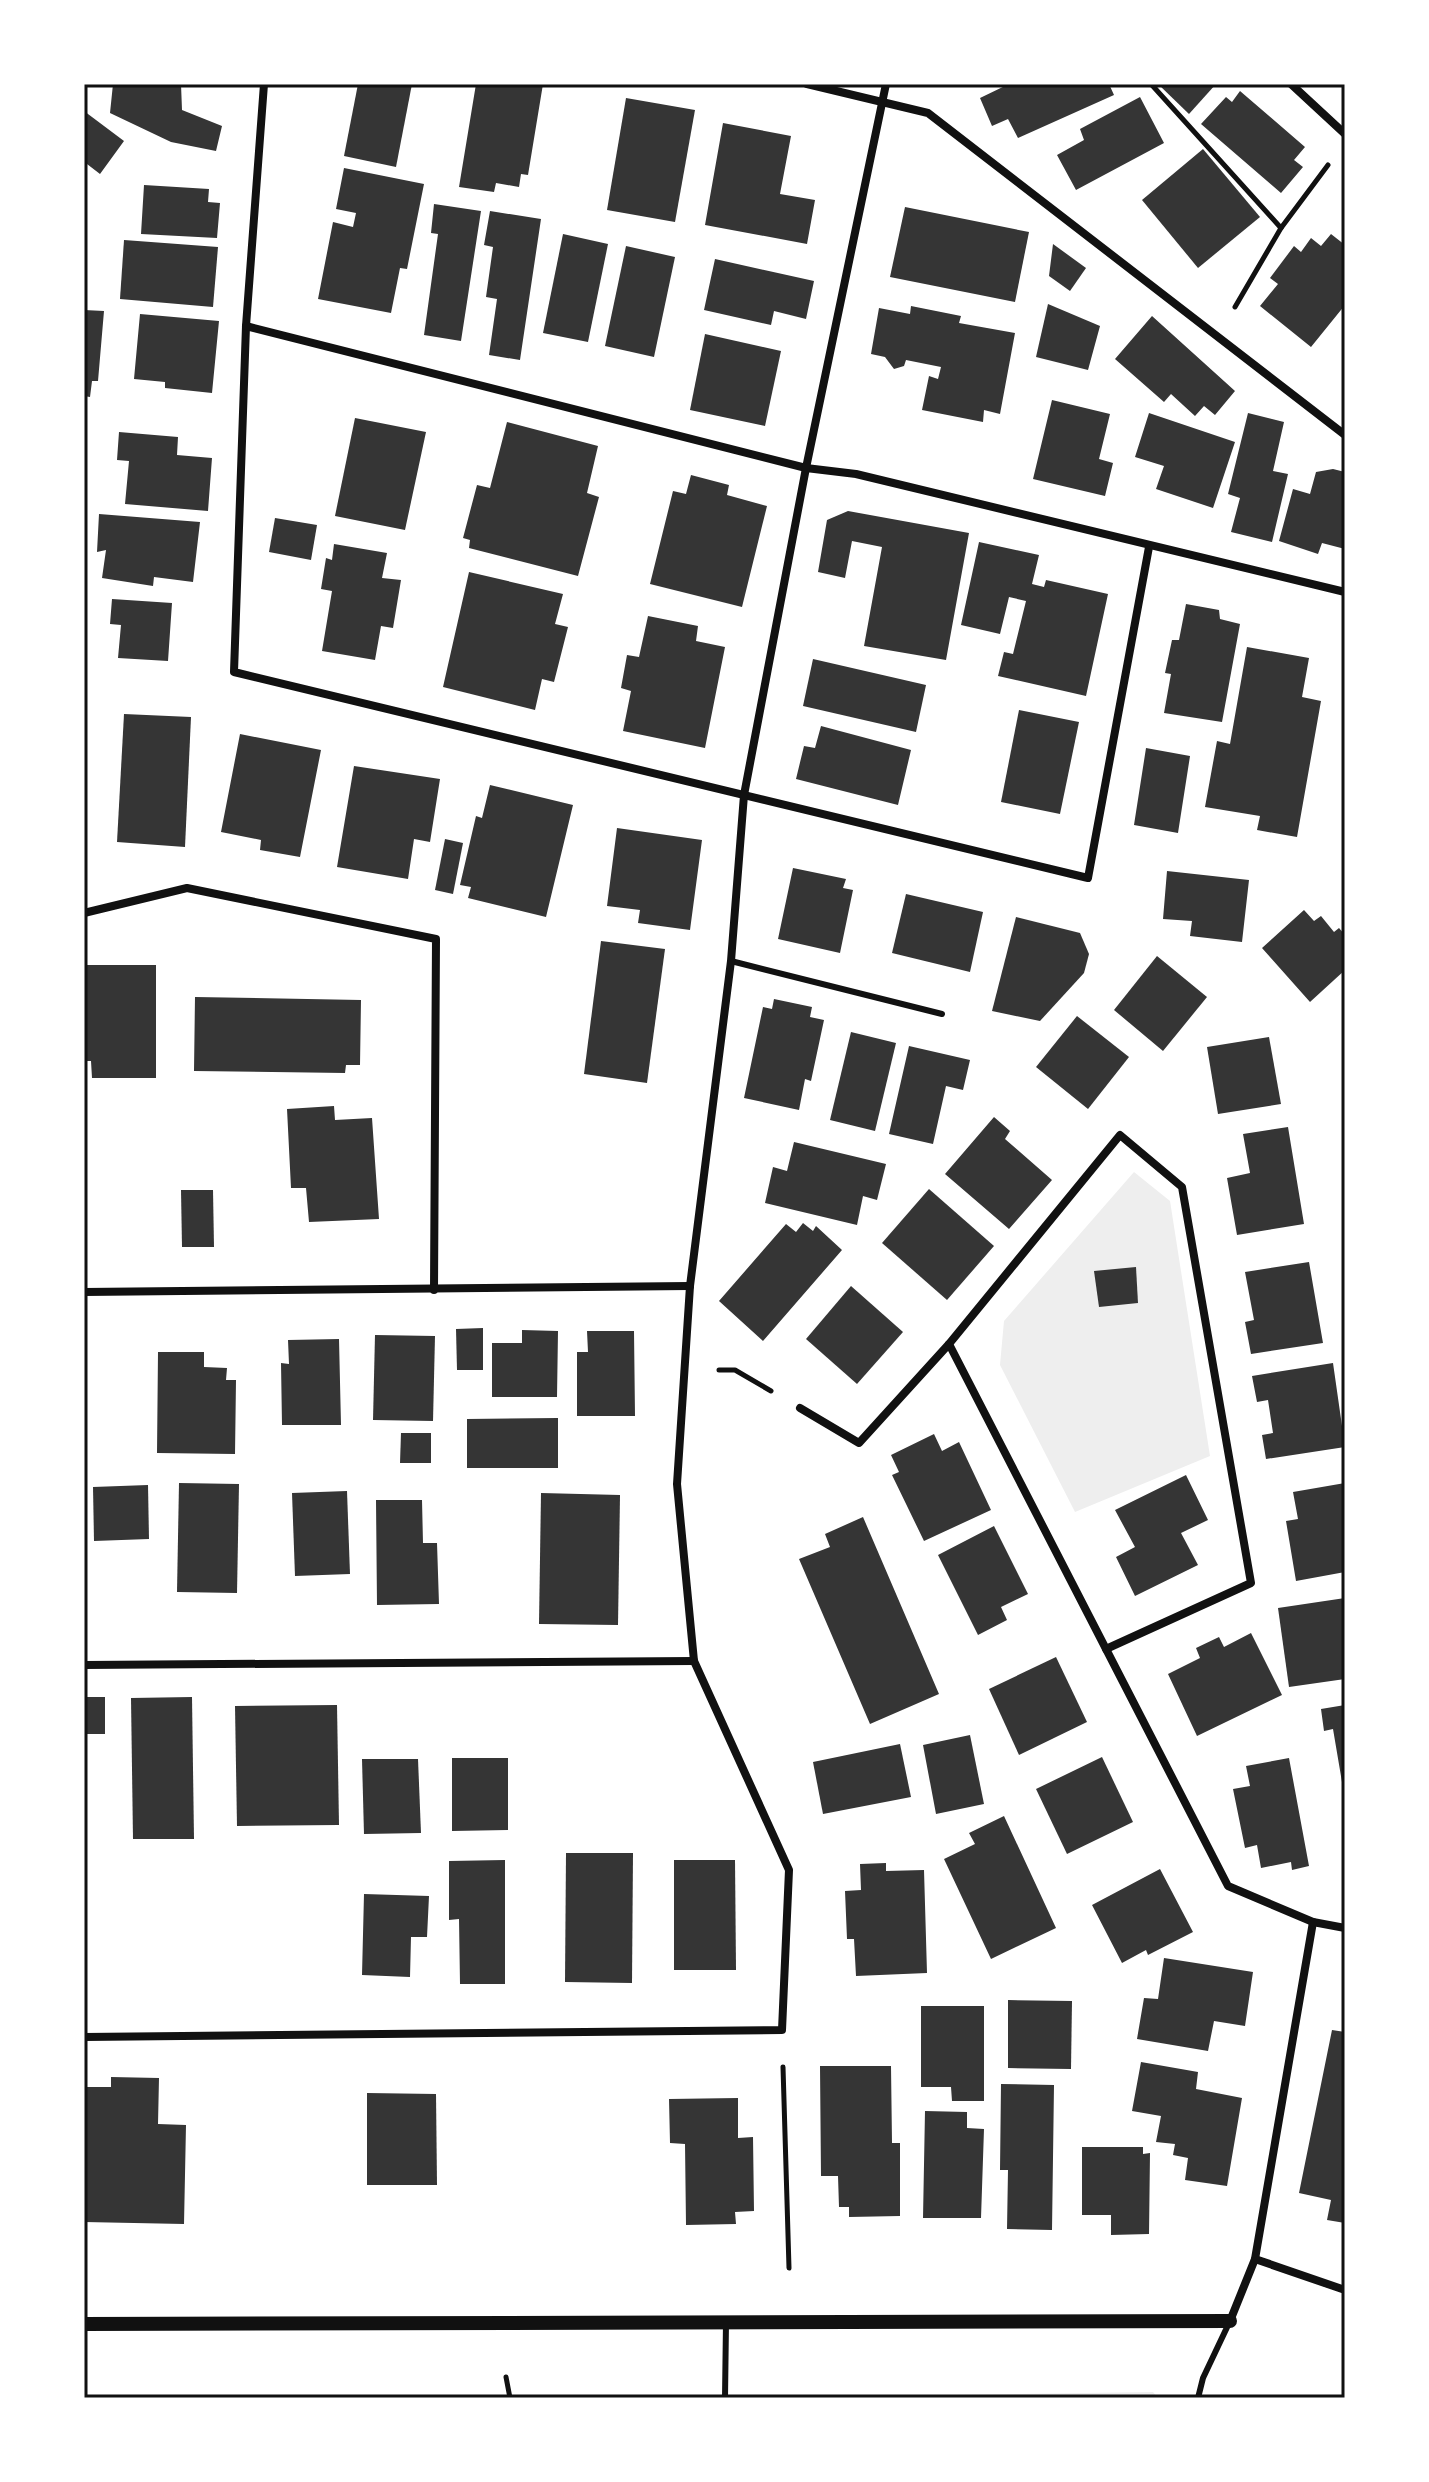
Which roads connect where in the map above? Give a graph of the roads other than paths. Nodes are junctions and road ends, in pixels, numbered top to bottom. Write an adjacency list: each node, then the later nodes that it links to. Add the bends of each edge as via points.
1 (264, 84): 7 (street)
2 (807, 84): 5 (street)
3 (886, 84): 5 (street)
4 (1291, 84): 6 (street)
5 (883, 101): 8 (street, via 928,113); 9 (street)
6 (1345, 134)
7 (246, 326): 9 (street); 12 (street, via 234,672)
8 (1345, 435)
9 (806, 468): 10 (street, via 856,474); 12 (street)
10 (1149, 547): 11 (street); 12 (street, via 1088,878)
11 (1345, 592)
12 (744, 795): 14 (street)
13 (84, 913): 17 (street, via 187,888 436,939)
14 (731, 961): 15 (lane); 16 (street)
15 (942, 1014)
16 (690, 1286): 17 (street); 22 (street, via 677,1484)
17 (434, 1290): 18 (street)
18 (84, 1292)
19 (949, 1344): 20 (street, via 859,1443); 21 (street); 21 (street, via 1120,1135 1182,1187 1251,1583)
20 (800, 1408)
21 (1106, 1649): 24 (street, via 1228,1886)
22 (694, 1661): 23 (street); 26 (street, via 789,1870 782,2030)
23 (84, 1665)
24 (1313, 1922): 25 (street); 27 (street)
25 (1345, 1928)
26 (84, 2037)
27 (1255, 2259): 28 (street); 29 (street)
28 (1345, 2290)
29 (1230, 2321): 30 (street); 33 (lane)
30 (726, 2322): 31 (street); 32 (lane)
31 (84, 2324)
32 (725, 2398)
33 (1198, 2398)

